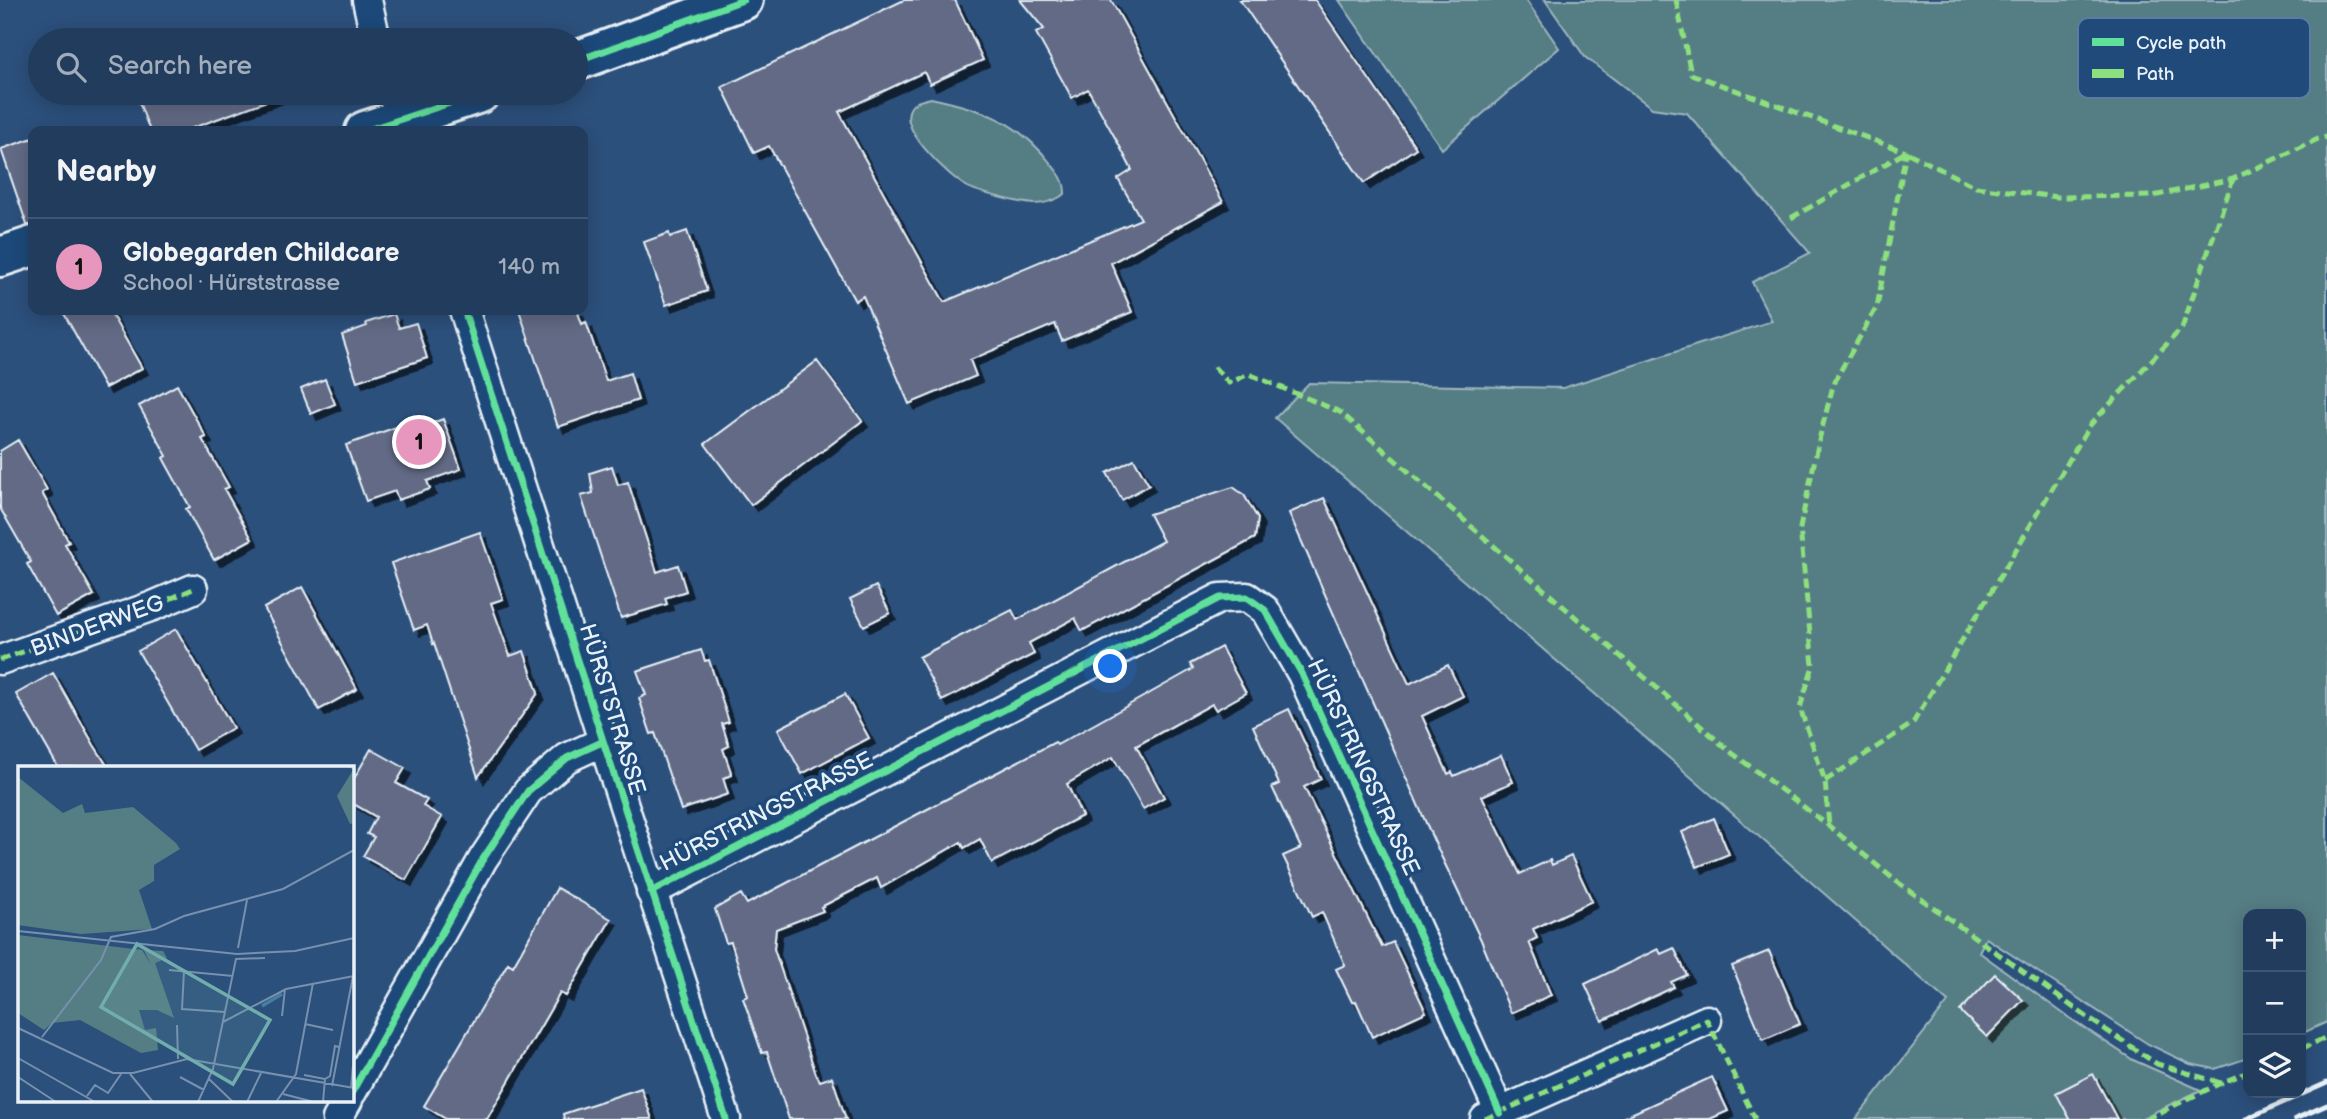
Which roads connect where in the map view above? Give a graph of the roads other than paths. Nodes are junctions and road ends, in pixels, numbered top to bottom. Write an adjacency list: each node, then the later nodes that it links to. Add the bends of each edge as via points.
1 (368, 0): 3 (street)
2 (743, 0): 4 (street)
3 (374, 28)
4 (588, 57)
5 (436, 105): 6 (street)
6 (399, 115): 7 (street)
7 (376, 126)
8 (28, 248): 9 (street)
9 (0, 257)
10 (466, 315): 13 (street, HÜRSTSTRASSE)
11 (193, 589): 12 (street, BINDERWEG)
12 (0, 660)
13 (602, 742): 14 (street, HÜRSTSTRASSE); 16 (street, via 567,758 528,791 483,859)
14 (651, 892): 18 (street, HÜRSTRINGSTRASSE, via 1220,598 1247,597 1265,610 1302,674); 20 (street, HÜRSTSTRASSE)
15 (1707, 1020): 18 (street)
16 (354, 1088)
17 (347, 1102): 19 (street)
18 (1492, 1116)
19 (337, 1119)
20 (726, 1119)

